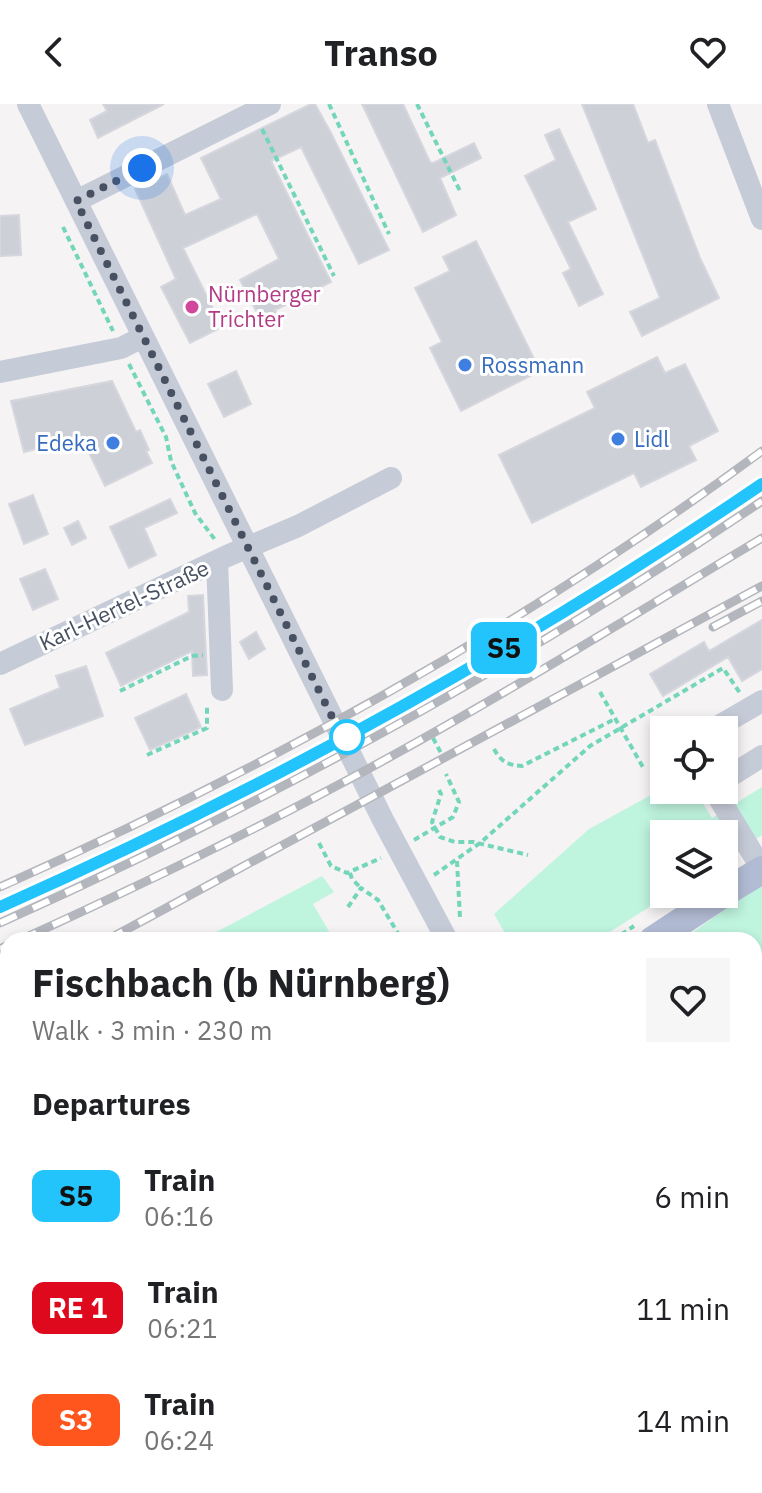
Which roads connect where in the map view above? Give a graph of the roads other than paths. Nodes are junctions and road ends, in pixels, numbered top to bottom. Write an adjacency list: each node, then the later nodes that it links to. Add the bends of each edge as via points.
1 (28, 104): 4 (street)
2 (718, 104): 5 (street)
3 (262, 108): 4 (street)
4 (76, 201): 6 (street)
5 (762, 219)
6 (143, 337): 7 (street, via 121,348); 9 (street)
7 (0, 372)
8 (391, 478): 9 (street, Karl-Hertel-Straße)
9 (248, 546): 10 (street, Karl-Hertel-Straße); 21 (street)
10 (217, 561): 11 (street, Karl-Hertel-Straße); 12 (street)
11 (0, 664)
12 (222, 690)
13 (756, 705): 14 (street)
14 (737, 716)
15 (762, 756): 16 (street)
16 (738, 771)
17 (722, 804): 18 (street)
18 (762, 870): 19 (main road)
19 (738, 885)
20 (702, 908): 22 (main road)
21 (443, 932)
22 (665, 932)

